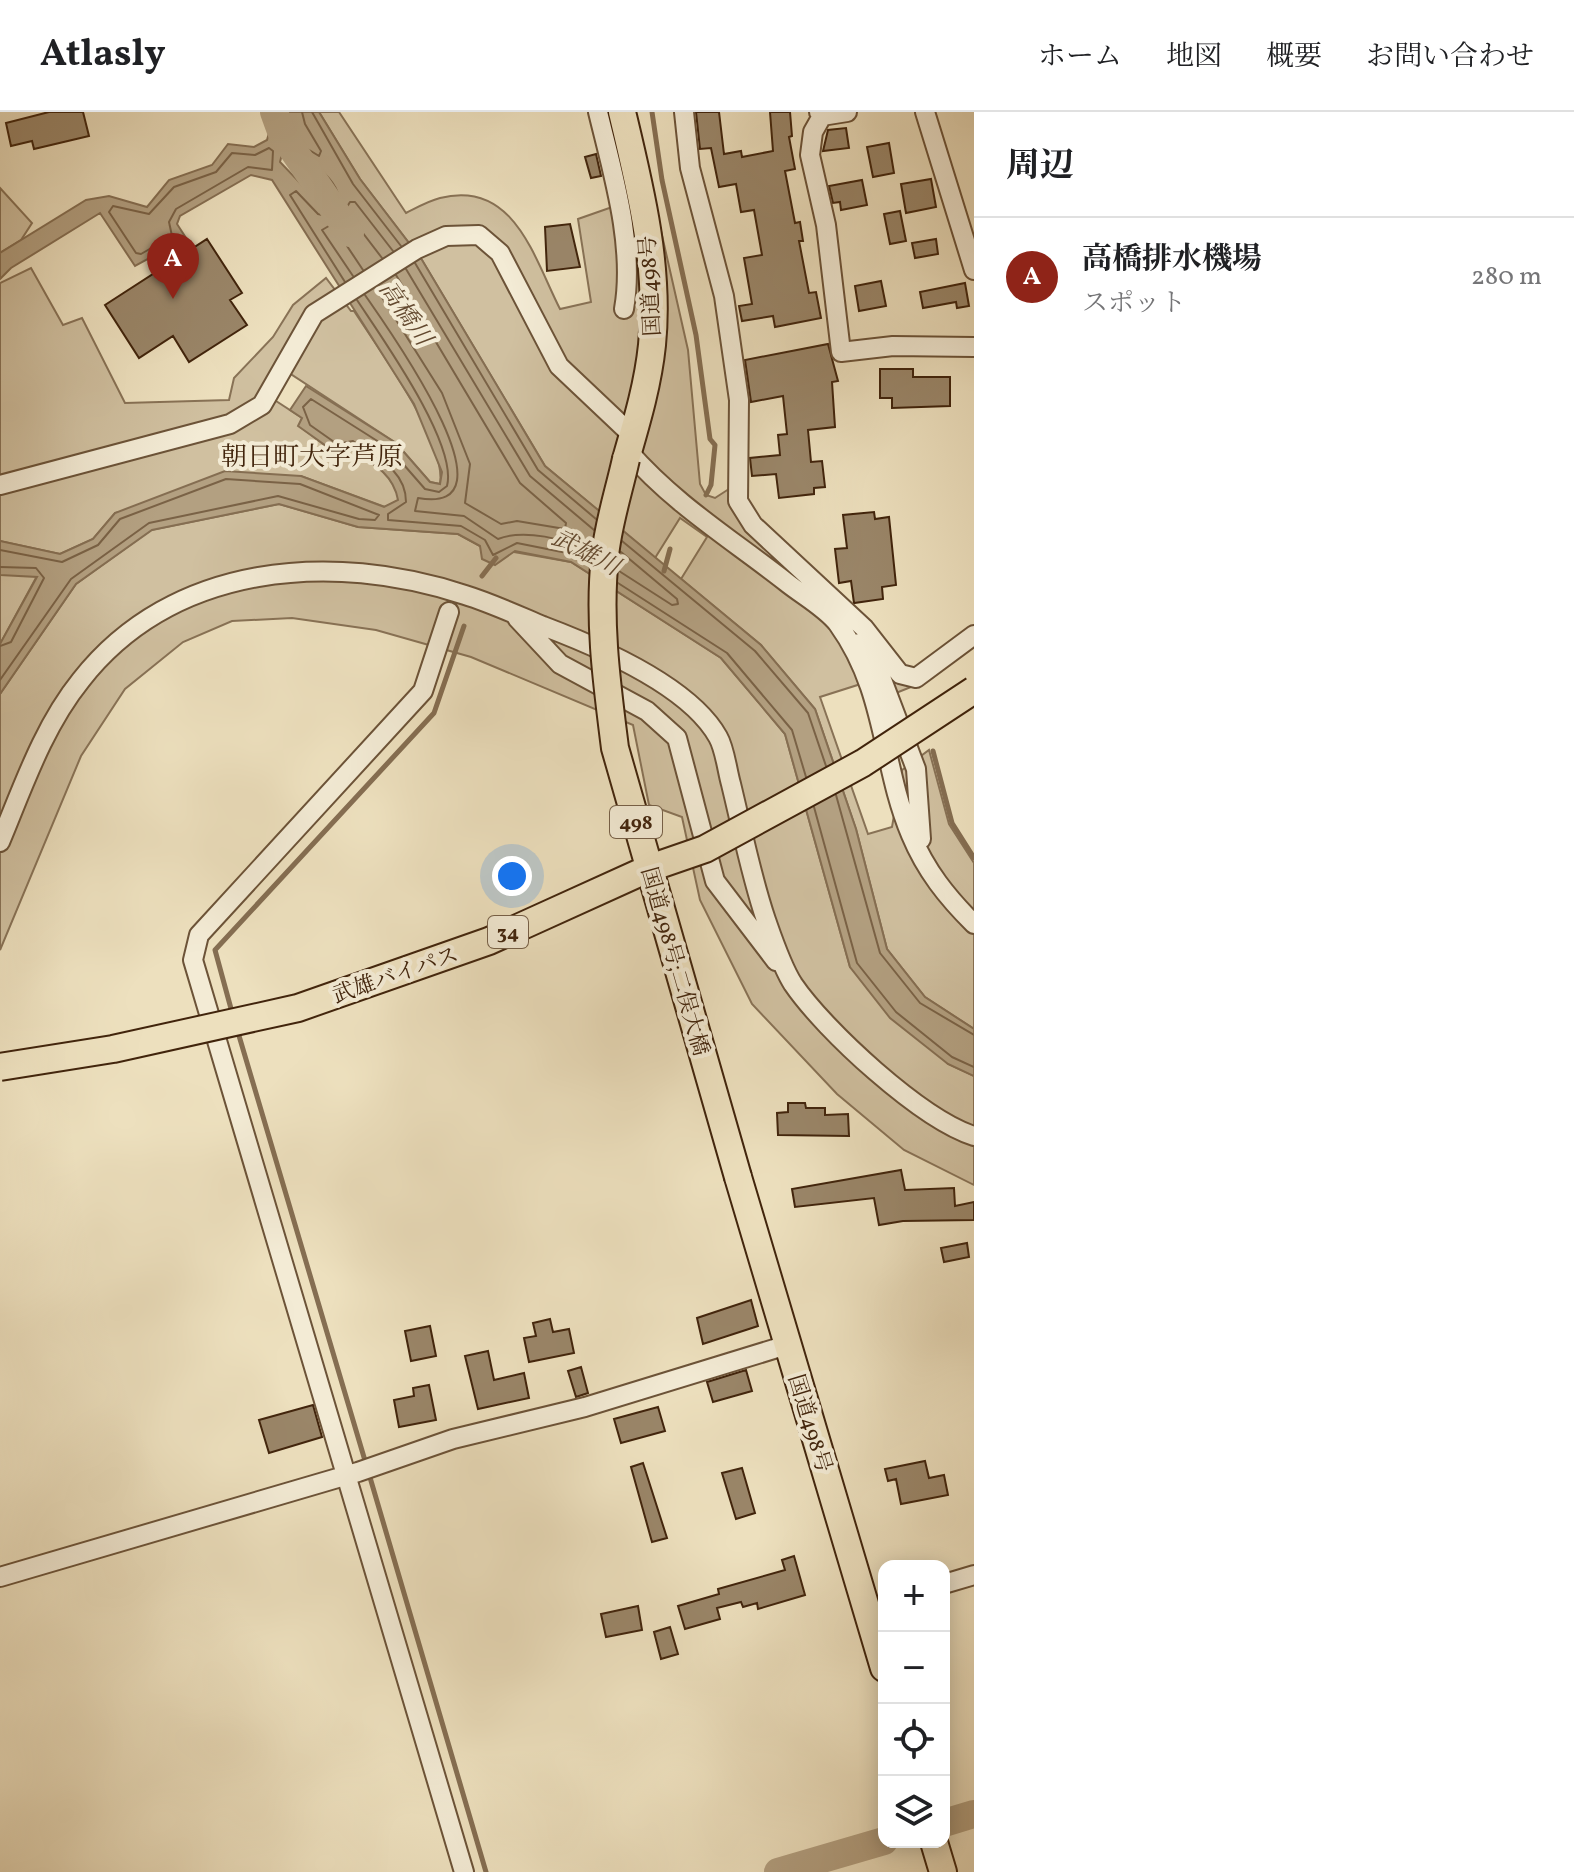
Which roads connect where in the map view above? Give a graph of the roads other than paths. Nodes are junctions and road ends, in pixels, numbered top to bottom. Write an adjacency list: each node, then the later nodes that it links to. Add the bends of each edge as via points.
1 (598, 112): 8 (street, via 629,279)
2 (622, 112): 10 (highway, 国道498号 / 498, via 653,284 653,342)
3 (684, 112): 16 (street, via 690,168 724,296 737,385 738,501 753,525 864,628)
4 (847, 112): 6 (street)
5 (925, 112): 7 (street)
6 (820, 114): 9 (street, via 810,155 826,225 841,352 893,346)
7 (974, 270)
8 (624, 309)
9 (974, 347)
10 (629, 449): 11 (street, via 559,366 500,253 479,235 446,236 314,314 262,405 230,424); 14 (street, via 685,509); 20 (highway, 国道498号;二俣大橋 / 498, bridge, via 605,554 606,678 615,748)
11 (0, 485)
12 (449, 612): 27 (street, via 423,691 199,935 193,960)
13 (512, 613): 18 (street, via 399,578 320,570 267,573 175,602 118,641 82,678 38,752); 22 (street, via 560,664 647,711 677,738 715,881); 22 (street, via 643,672 684,699 719,737 766,920)
14 (837, 622): 16 (street); 19 (street, via 869,676 911,834)
15 (974, 635): 16 (street, via 916,678 900,674)
16 (880, 655): 19 (street, via 916,769)
17 (974, 690): 20 (highway, 武雄バイパス / 34, bridge, via 863,763 705,849)
18 (0, 842)
19 (922, 854): 21 (street, via 941,890)
20 (650, 868): 23 (highway, 武雄バイパス / 34, bridge, via 489,941 298,1008 113,1049); 25 (highway, 国道498号;二俣大橋 / 498, bridge)
21 (974, 924)
22 (792, 983): 24 (street, via 906,1096)
23 (0, 1067)
24 (974, 1136)
25 (738, 1177): 26 (highway, 国道498号 / 498)
26 (787, 1345): 27 (street); 31 (highway, 国道498号 / 498)
27 (353, 1472): 29 (street); 33 (street)
28 (974, 1575): 30 (street)
29 (0, 1577)
30 (950, 1582)
31 (875, 1604): 32 (highway, 国道498号 / 498)
32 (879, 1632)
33 (464, 1872)

